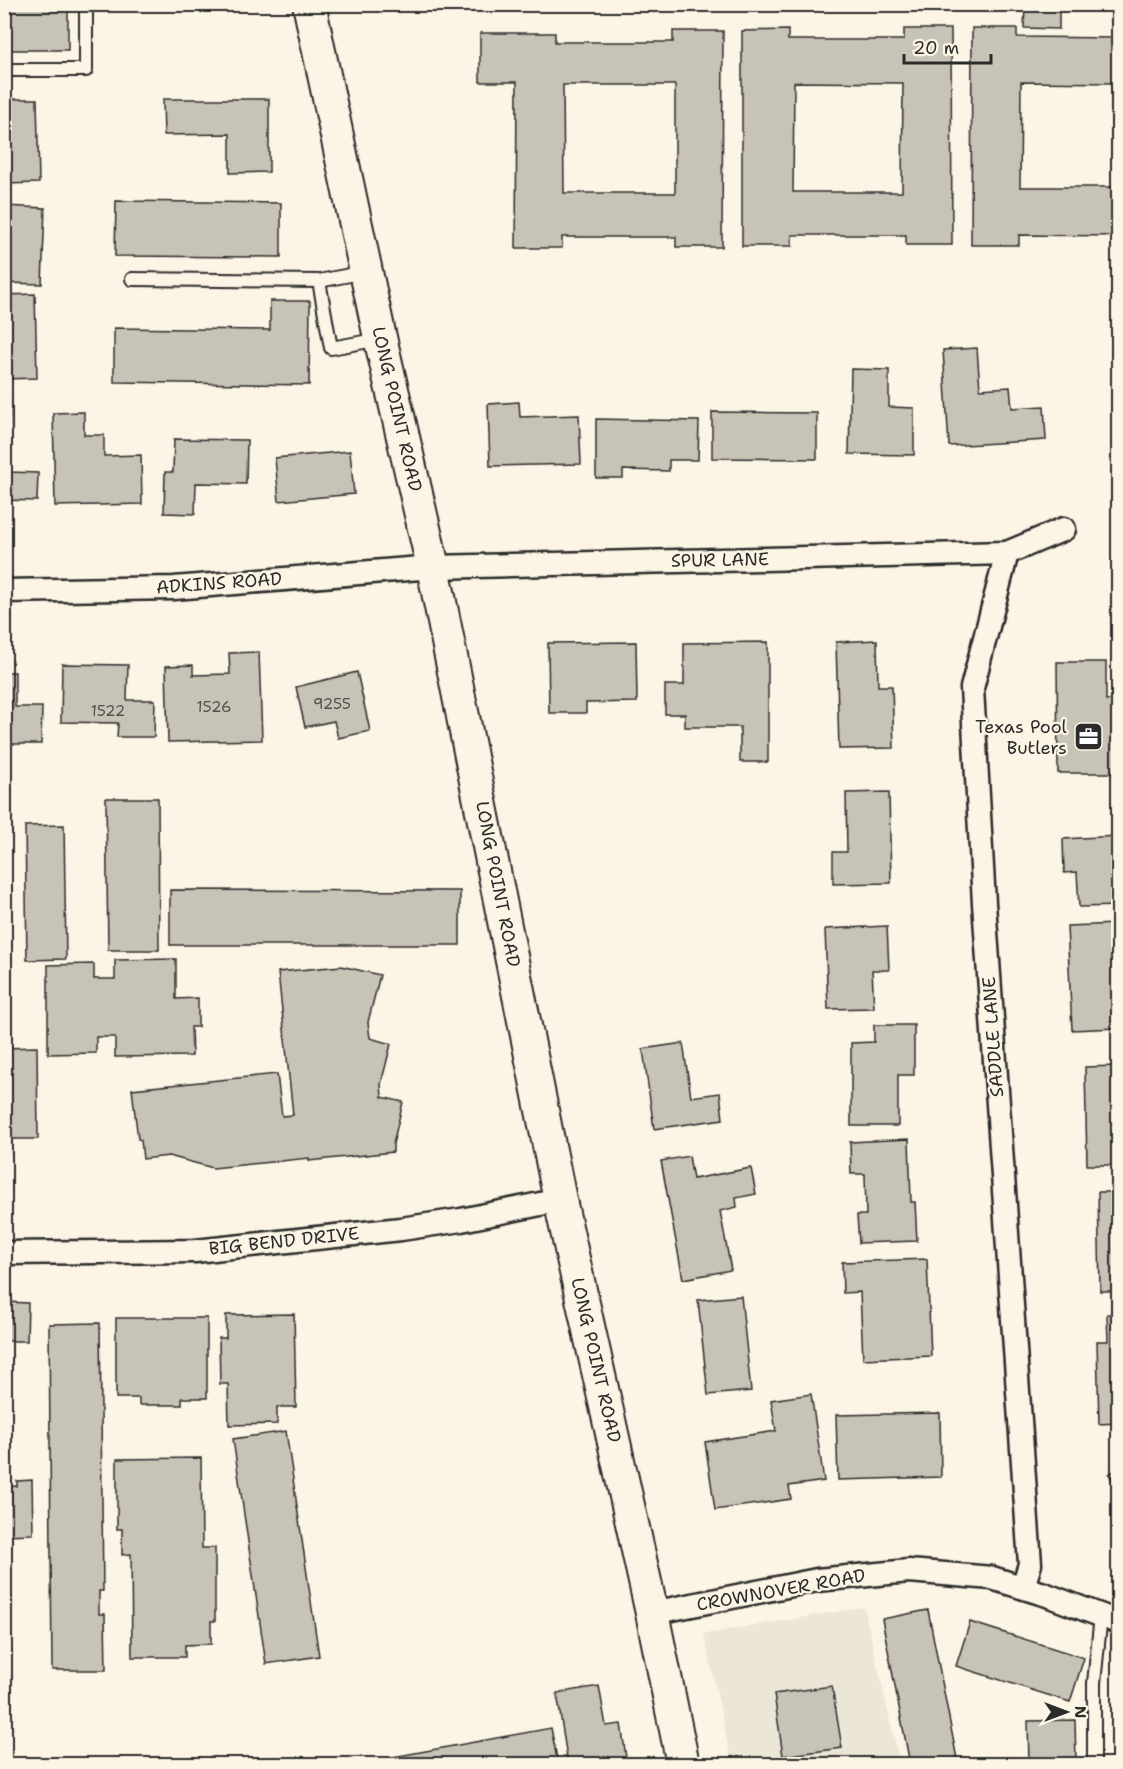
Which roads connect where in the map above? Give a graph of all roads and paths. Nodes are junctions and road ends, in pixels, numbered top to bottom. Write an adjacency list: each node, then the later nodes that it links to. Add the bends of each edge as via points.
1 (86, 4): 3 (lane, via 86,70)
2 (309, 4): 4 (main road, LONG POINT ROAD)
3 (4, 70)
4 (366, 272): 6 (lane); 7 (main road, LONG POINT ROAD)
5 (132, 279): 6 (lane)
6 (319, 281): 7 (lane, via 332,348)
7 (380, 339): 10 (main road, LONG POINT ROAD)
8 (1064, 529): 9 (street)
9 (1007, 553): 10 (street, SPUR LANE); 14 (street, SADDLE LANE, via 972,688 1030,1564)
10 (433, 567): 11 (street, ADKINS ROAD, via 174,588); 12 (main road, LONG POINT ROAD)
11 (4, 591)
12 (560, 1200): 13 (street, BIG BEND DRIVE, via 401,1229 195,1251); 15 (main road, LONG POINT ROAD)
13 (4, 1253)
14 (1023, 1587): 15 (street, CROWNOVER ROAD, via 992,1578 938,1572 871,1573); 16 (street, CROWNOVER ROAD)
15 (652, 1613): 17 (main road, LONG POINT ROAD)
16 (1110, 1619): 18 (lane, via 1094,1683)
17 (682, 1764)
18 (1094, 1764)

